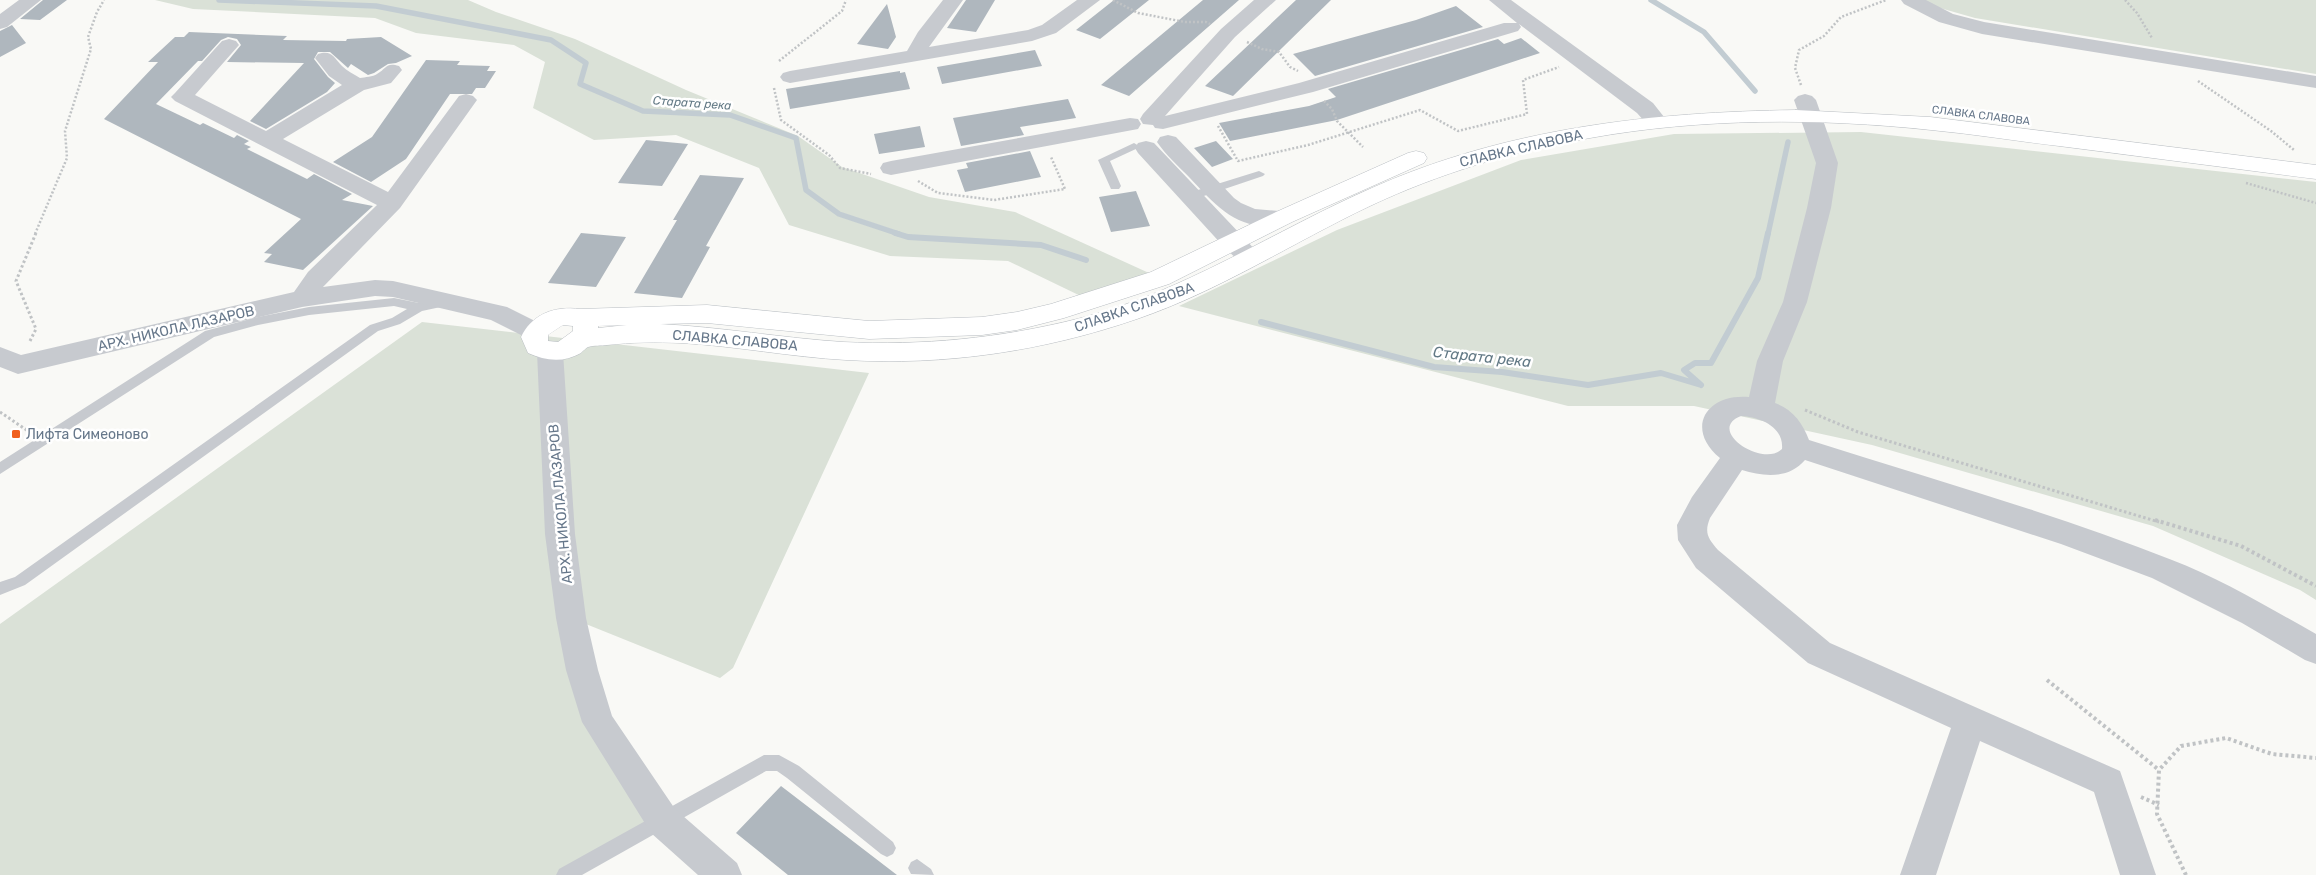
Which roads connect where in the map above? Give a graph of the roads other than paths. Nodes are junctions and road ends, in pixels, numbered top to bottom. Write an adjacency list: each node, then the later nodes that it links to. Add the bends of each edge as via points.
1 (31, 0): 7 (street)
2 (953, 0): 10 (street, via 925,36)
3 (1090, 0): 10 (street, via 1049,30)
4 (1266, 0): 19 (street, via 1228,34)
5 (1499, 0): 18 (street)
6 (1911, 0): 14 (street, via 1946,18 1982,28)
7 (0, 23)
8 (1512, 27): 19 (street, via 1306,88 1208,110)
9 (229, 46): 20 (street, via 182,97)
10 (915, 55): 13 (street)
11 (325, 58): 15 (street, via 336,72)
12 (392, 70): 15 (street, via 384,79)
13 (780, 75)
14 (2316, 82)
15 (356, 85): 20 (street)
16 (466, 100): 28 (street)
17 (1808, 108): 18 (street, СЛАВКА СЛАВОВА, via 1783,115); 21 (street, СЛАВКА СЛАВОВА, via 1923,108); 22 (street, СЛАВКА СЛАВОВА); 39 (street, via 1827,163 1796,302 1770,362)
18 (1651, 115): 29 (street, СЛАВКА СЛАВОВА, via 1582,116 1469,140 1381,172); 31 (street, СЛАВКА СЛАВОВА, via 1591,132 1492,153 1437,170 1396,186)
19 (1145, 134): 23 (street, via 1078,132); 25 (lane, via 1104,160); 26 (street); 27 (street)
20 (266, 140): 28 (street)
21 (2316, 158)
22 (2316, 172)
23 (893, 173)
24 (1258, 174): 26 (lane)
25 (1114, 186)
26 (1213, 189): 27 (lane); 29 (street, via 1226,203 1251,217)
27 (1190, 197): 30 (street)
28 (392, 203): 32 (street, via 317,278)
29 (1284, 217): 30 (street, СЛАВКА СЛАВОВА)
30 (1232, 242): 31 (street); 36 (street, СЛАВКА СЛАВОВА, via 1160,278 1119,292 1054,312 982,326 869,330 707,314)
31 (1250, 257): 36 (street, СЛАВКА СЛАВОВА, via 1168,299 1062,332 980,348 864,352)
32 (302, 299): 33 (street, АРХ. НИКОЛА ЛАЗАРОВ); 38 (street, АРХ. НИКОЛА ЛАЗАРОВ)
33 (349, 300): 34 (street, АРХ. НИКОЛА ЛАЗАРОВ, via 393,294); 42 (lane, via 210,334)
34 (414, 300): 35 (street, АРХ. НИКОЛА ЛАЗАРОВ, via 452,301); 43 (lane, via 396,321 374,328 20,581)
35 (498, 313): 36 (street, АРХ. НИКОЛА ЛАЗАРОВ); 37 (street, АРХ. НИКОЛА ЛАЗАРОВ)
36 (575, 325): 37 (street, via 567,349)
37 (543, 342): 46 (street, АРХ. НИКОЛА ЛАЗАРОВ, via 560,534 571,618 582,670 598,722)
38 (9, 361)
39 (1760, 408): 40 (street, via 1783,420 1792,429); 41 (street, via 1736,406 1726,409 1715,422 1719,440)
40 (1797, 447): 41 (street, via 1786,461 1776,465); 44 (street, via 2070,535 2163,569)
41 (1737, 457): 45 (street, via 1698,510 1690,530 1692,540 1707,559 1819,653)
42 (0, 469)
43 (0, 589)
44 (2316, 650)
45 (1970, 721): 50 (street); 51 (street, via 2108,782)
46 (663, 821): 47 (lane, via 764,764 779,763); 48 (lane); 49 (street, АРХ. НИКОЛА ЛАЗАРОВ)
47 (887, 848)
48 (565, 875)
49 (724, 875)
50 (1918, 875)
51 (2138, 875)

